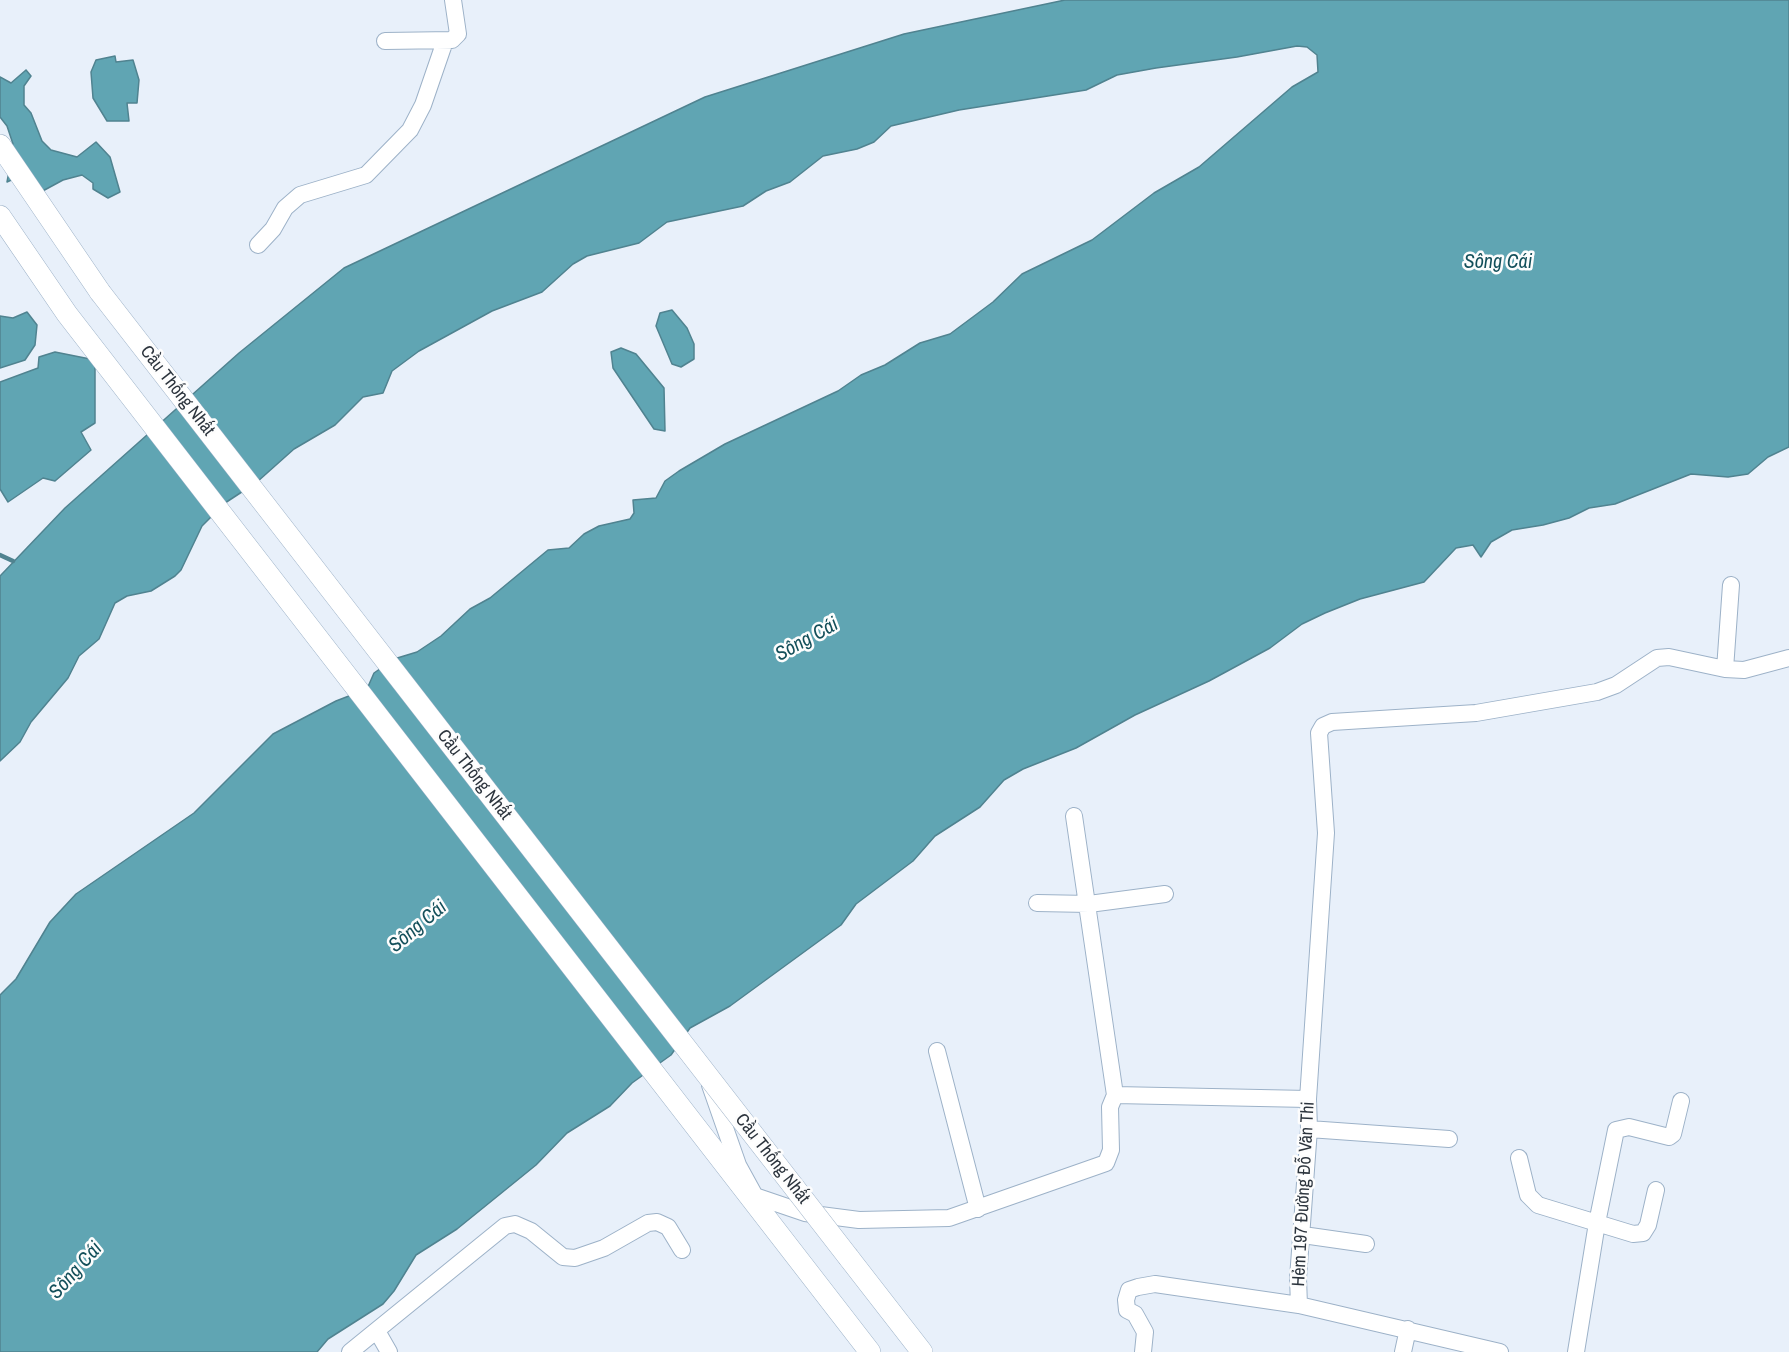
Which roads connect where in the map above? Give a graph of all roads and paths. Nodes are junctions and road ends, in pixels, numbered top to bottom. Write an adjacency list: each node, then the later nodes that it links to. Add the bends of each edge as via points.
1 (453, 0): 3 (street, via 458,34)
2 (385, 41): 3 (street)
3 (445, 41): 6 (street, via 410,130 366,175 300,195)
4 (0, 145): 34 (main road, Cầu Thống Nhất, bridge, via 100,292)
5 (0, 216): 33 (main road, via 67,314)
6 (258, 244)
7 (1731, 585): 9 (street)
8 (1789, 658): 9 (street, via 1764,666)
9 (1725, 669): 17 (street, Hẻm 197 Đường Đỗ Văn Thi, via 1669,657 1656,658 1616,685 1578,696 1476,713 1332,722 1323,726 1319,733 1326,806 1324,877)
10 (1074, 816): 13 (street)
11 (1165, 894): 13 (street)
12 (1037, 903): 13 (street)
13 (1089, 904): 16 (street)
14 (937, 1051): 23 (street)
15 (702, 1064): 23 (street, via 738,1165 755,1196 805,1213 859,1220 949,1218)
16 (1115, 1095): 17 (street); 23 (street, via 1110,1107 1111,1150 1106,1162)
17 (1308, 1099): 19 (street, Hẻm 197 Đường Đỗ Văn Thi)
18 (1681, 1101): 24 (street, via 1669,1137 1629,1127 1616,1130)
19 (1309, 1128): 20 (street); 25 (street, Hẻm 197 Đường Đỗ Văn Thi)
20 (1449, 1139)
21 (1519, 1158): 24 (street, via 1528,1195 1538,1205)
22 (1656, 1190): 24 (street, via 1643,1233 1633,1234)
23 (978, 1209)
24 (1597, 1223): 38 (street)
25 (1303, 1235): 26 (street); 28 (street, Hẻm 197 Đường Đỗ Văn Thi)
26 (1366, 1244)
27 (682, 1250): 30 (street, via 668,1227 657,1222 575,1258 563,1257 531,1231 515,1224 505,1226)
28 (1299, 1305): 29 (street, Hẻm 197 Đường Đỗ Văn Thi); 35 (street, via 1155,1284 1138,1287 1130,1290 1126,1300 1127,1310 1135,1314 1145,1332)
29 (1408, 1329): 36 (street); 37 (street, Hẻm 197 Đường Đỗ Văn Thi)
30 (377, 1331): 31 (street); 32 (street)
31 (350, 1352)
32 (388, 1352)
33 (870, 1352)
34 (922, 1352)
35 (1143, 1352)
36 (1403, 1352)
37 (1500, 1352)
38 (1576, 1352)

